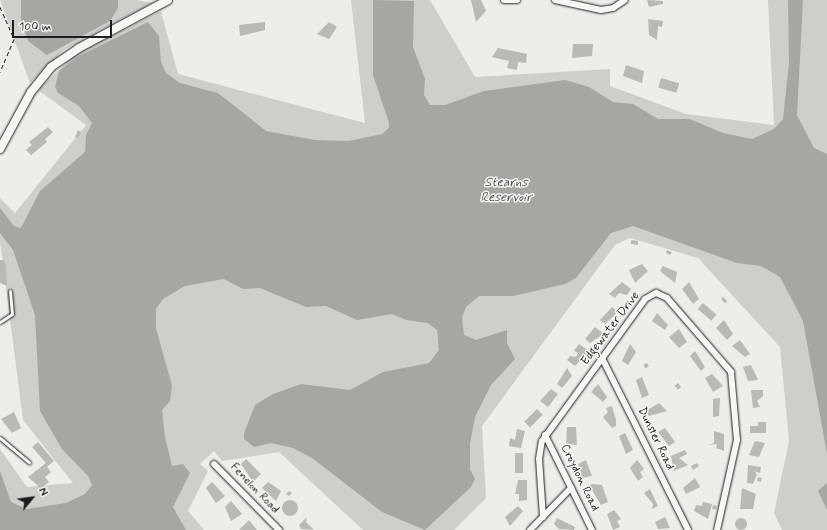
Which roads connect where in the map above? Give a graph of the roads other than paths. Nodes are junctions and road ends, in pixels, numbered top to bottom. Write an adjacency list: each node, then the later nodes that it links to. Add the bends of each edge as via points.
1 (168, 0): 6 (street, via 78,48 51,67 31,92)
2 (504, 0): 3 (street)
3 (517, 0)
4 (555, 0): 5 (street, via 593,10 613,8)
5 (625, 0)
6 (0, 149)
7 (10, 291): 8 (lane, via 12,314)
8 (0, 322)
9 (602, 358): 10 (street, Edgewater Drive); 19 (street, Dunster Road); 20 (street, Edgewater Drive, via 645,299 656,293 667,298 726,363 733,382 737,440)
10 (545, 435): 14 (street, Croydon Road); 15 (street, Edgewater Drive, via 539,458)
11 (0, 438): 12 (lane)
12 (29, 462)
13 (214, 464): 16 (street, Fenelon Road)
14 (571, 488): 15 (street); 18 (street, Croydon Road)
15 (543, 517): 17 (street)
16 (278, 530)
17 (530, 530)
18 (592, 530)
19 (688, 530)
20 (717, 530)

